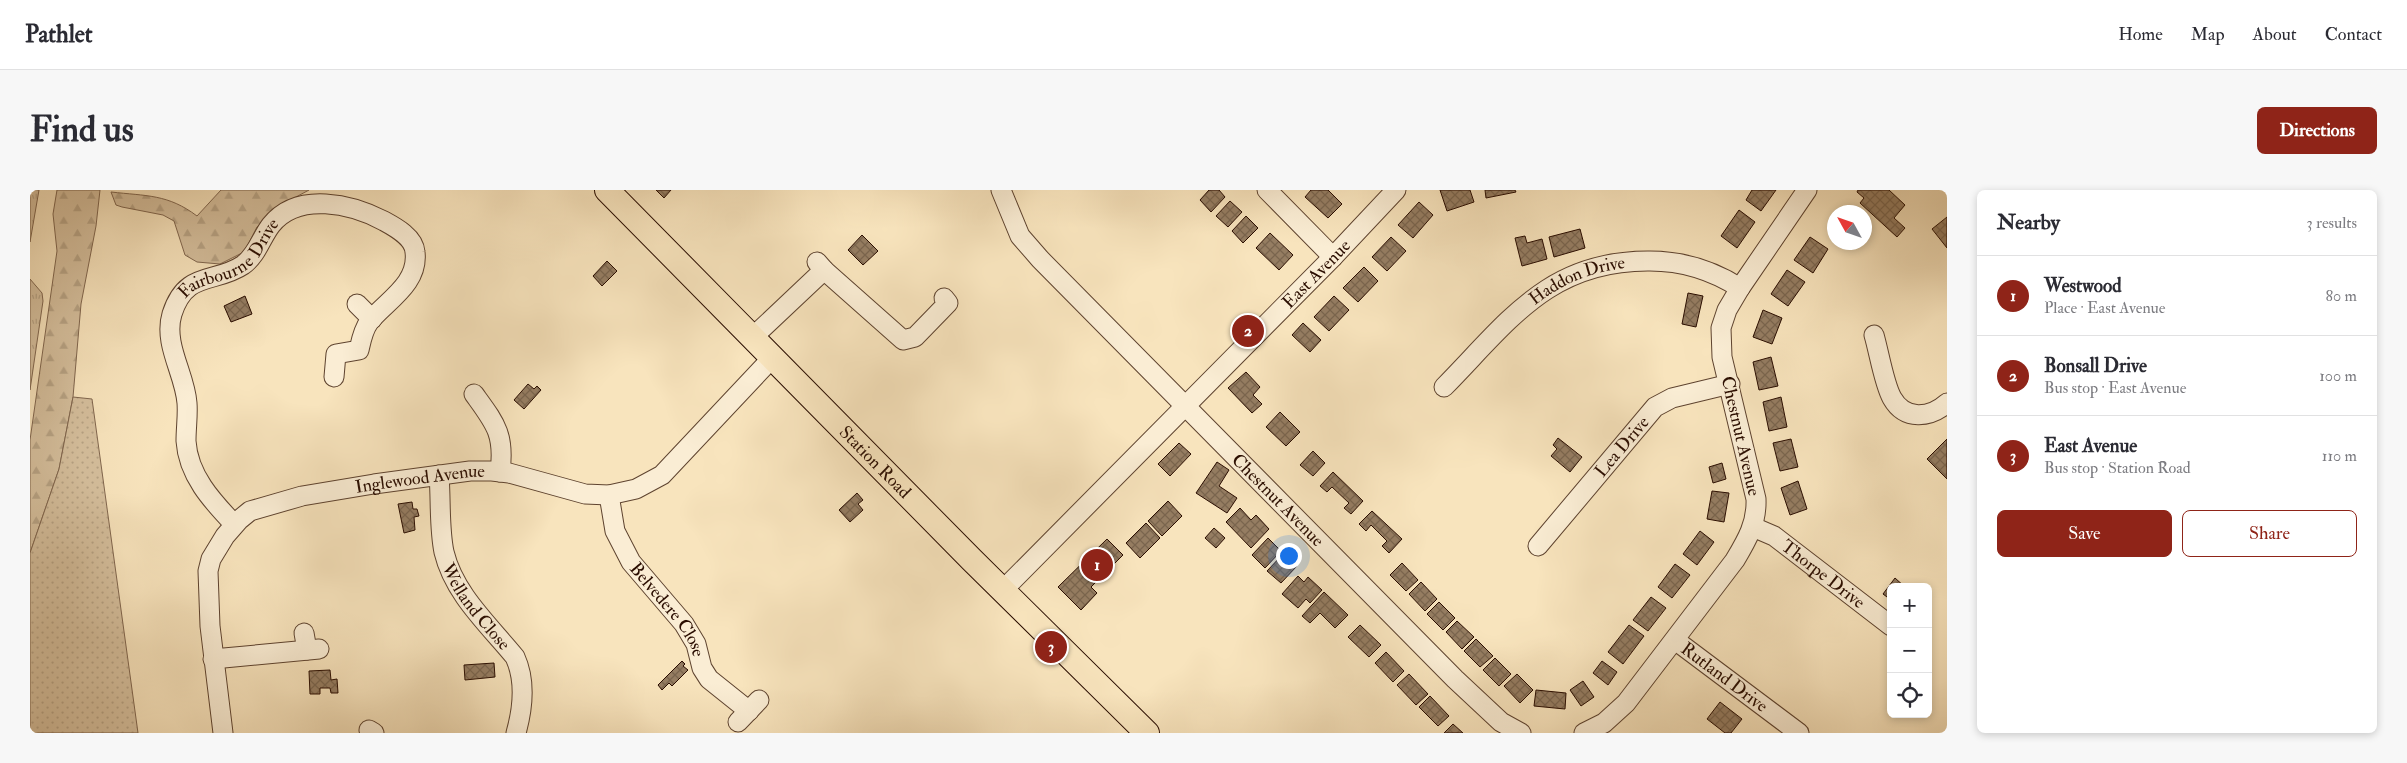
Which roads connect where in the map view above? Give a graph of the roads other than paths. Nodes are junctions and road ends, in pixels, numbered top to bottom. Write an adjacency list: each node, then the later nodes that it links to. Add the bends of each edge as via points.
1 (607, 190): 13 (main road, Station Road)
2 (1001, 190): 20 (street, Chestnut Avenue, via 1020,236)
3 (1267, 190): 7 (street)
4 (1396, 190): 7 (street, East Avenue)
5 (1807, 190): 8 (street, Chestnut Avenue)
6 (331, 197): 11 (street, Fairbourne Drive, via 382,220 408,238 415,248 415,260 408,279 397,295); 24 (street, Fairbourne Drive, via 281,217 270,227 248,260 235,270 195,283 182,296 172,315 171,336 187,401 186,440 190,461 200,484)
7 (1333, 257): 20 (street, East Avenue)
8 (1740, 288): 16 (street, Chestnut Avenue, via 1727,310 1720,336); 17 (street, Haddon Drive, via 1719,275 1676,263 1623,261 1595,266 1559,281 1538,295)
9 (944, 298): 13 (street, via 948,303 915,337 904,340 821,266)
10 (357, 304): 11 (street)
11 (372, 319): 15 (street, Fairbourne Drive, via 359,350 336,354)
12 (1874, 335): 19 (street, via 1891,397 1899,408 1916,416 1937,412)
13 (753, 338): 14 (main road, Station Road)
14 (773, 357): 23 (street, Inglewood Avenue, via 656,480); 27 (main road, Station Road)
15 (334, 377)
16 (1730, 384): 25 (street, Chestnut Avenue, via 1755,491); 26 (street, Lea Drive, via 1672,398 1655,407)
17 (1444, 386)
18 (474, 394): 21 (street, via 500,436)
19 (1947, 403)
20 (1185, 407): 27 (street, East Avenue); 37 (street, Chestnut Avenue, via 1483,707)
21 (500, 472): 22 (street, Inglewood Avenue); 23 (street, Inglewood Avenue, via 574,492)
22 (439, 475): 24 (street, Inglewood Avenue, via 285,500 250,511); 35 (street, Welland Close, via 444,552 455,580 520,666 523,688)
23 (609, 495): 32 (street, Belvedere Close, via 615,531 631,562 684,624 709,678)
24 (234, 524): 31 (street, Inglewood Avenue, via 215,552 208,571)
25 (1753, 527): 28 (street, Thorpe Drive, via 1779,540); 29 (street, Chestnut Avenue, via 1734,560)
26 (1538, 546)
27 (1003, 590): 36 (main road, Station Road)
28 (1887, 623)
29 (1675, 640): 33 (street, Chestnut Avenue, via 1626,703); 38 (street, Rutland Drive)
30 (310, 644): 31 (street)
31 (213, 659): 34 (street, Inglewood Avenue)
32 (749, 711)
33 (1591, 732)
34 (223, 733)
35 (516, 733)
36 (1147, 733)
37 (1521, 733)
38 (1799, 733)

